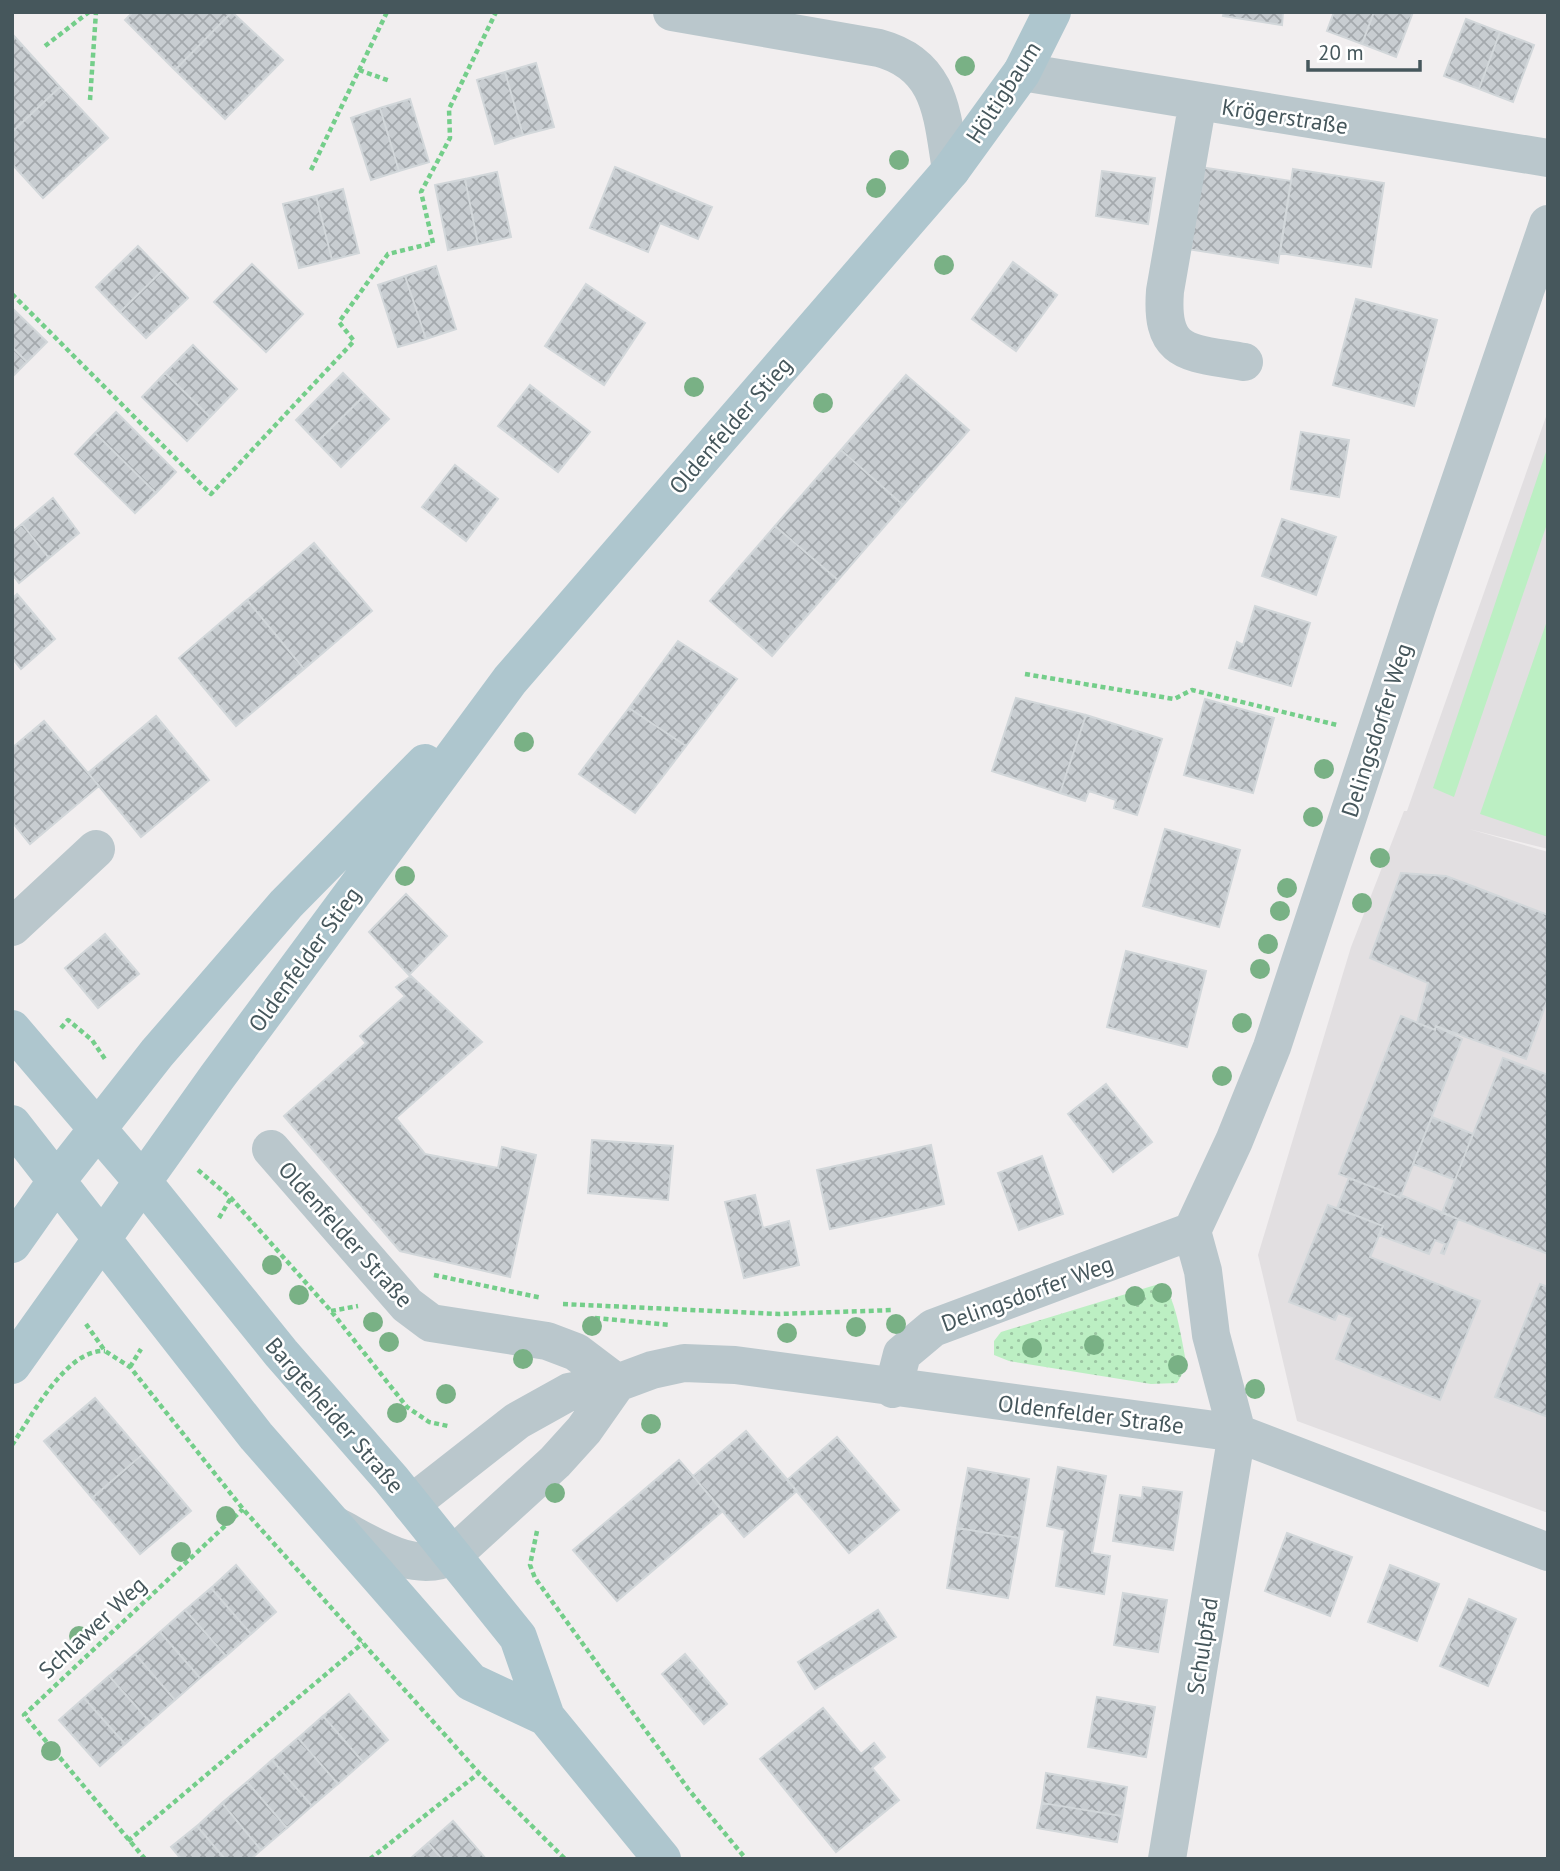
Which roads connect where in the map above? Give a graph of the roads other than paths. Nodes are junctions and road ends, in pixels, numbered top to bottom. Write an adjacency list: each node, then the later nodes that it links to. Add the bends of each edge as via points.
1 (672, 12): 3 (street)
2 (1052, 12): 4 (main road, Höltigbaum)
3 (806, 24): 7 (street, via 891,51 920,69 941,111)
4 (1022, 72): 5 (street, Krögerstraße); 7 (main road, Höltigbaum)
5 (1198, 102): 6 (street, Krögerstraße); 9 (street, via 1163,320 1170,338 1192,352)
6 (1548, 158)
7 (951, 170): 10 (main road, Oldenfelder Stieg)
8 (1548, 225): 19 (street, Delingsdorfer Weg, via 1272,1046)
9 (1244, 362)
10 (509, 680): 15 (main road, Oldenfelder Stieg, via 286,904); 17 (main road, Oldenfelder Stieg)
11 (96, 849): 12 (street)
12 (12, 927)
13 (12, 1029): 15 (main road, Bargteheider Straße)
14 (12, 1124): 18 (main road, Bargteheider Straße)
15 (97, 1128): 17 (main road, Bargteheider Straße); 18 (main road, Oldenfelder Stieg)
16 (271, 1149): 23 (street, Oldenfelder Straße, via 407,1305 431,1323 547,1341 576,1352)
17 (142, 1181): 20 (main road, Oldenfelder Stieg); 26 (main road, Bargteheider Straße)
18 (55, 1183): 20 (main road, Bargteheider Straße); 21 (main road, Oldenfelder Stieg)
19 (1192, 1231): 24 (street, Delingsdorfer Weg, via 933,1328 902,1354); 25 (street, via 1203,1271 1211,1335)
20 (101, 1240): 22 (main road, Oldenfelder Stieg); 27 (main road, Bargteheider Straße, via 256,1436)
21 (12, 1244)
22 (12, 1365)
23 (617, 1383): 24 (street, Oldenfelder Straße, via 684,1363 735,1365); 26 (street, Oldenfelder Straße, via 569,1392 517,1421); 29 (street, via 555,1462)
24 (893, 1389): 25 (street, Oldenfelder Straße)
25 (1237, 1433): 28 (street, Oldenfelder Straße); 32 (street, Schulpfad)
26 (411, 1504): 29 (main road, Bargteheider Straße)
27 (336, 1526): 29 (street, via 418,1562 438,1563); 30 (main road, Bargteheider Straße, via 471,1682)
28 (1548, 1552)
29 (453, 1555): 30 (main road, Bargteheider Straße, via 518,1637)
30 (546, 1717): 31 (main road, Bargteheider Straße)
31 (662, 1859)
32 (1167, 1859)

